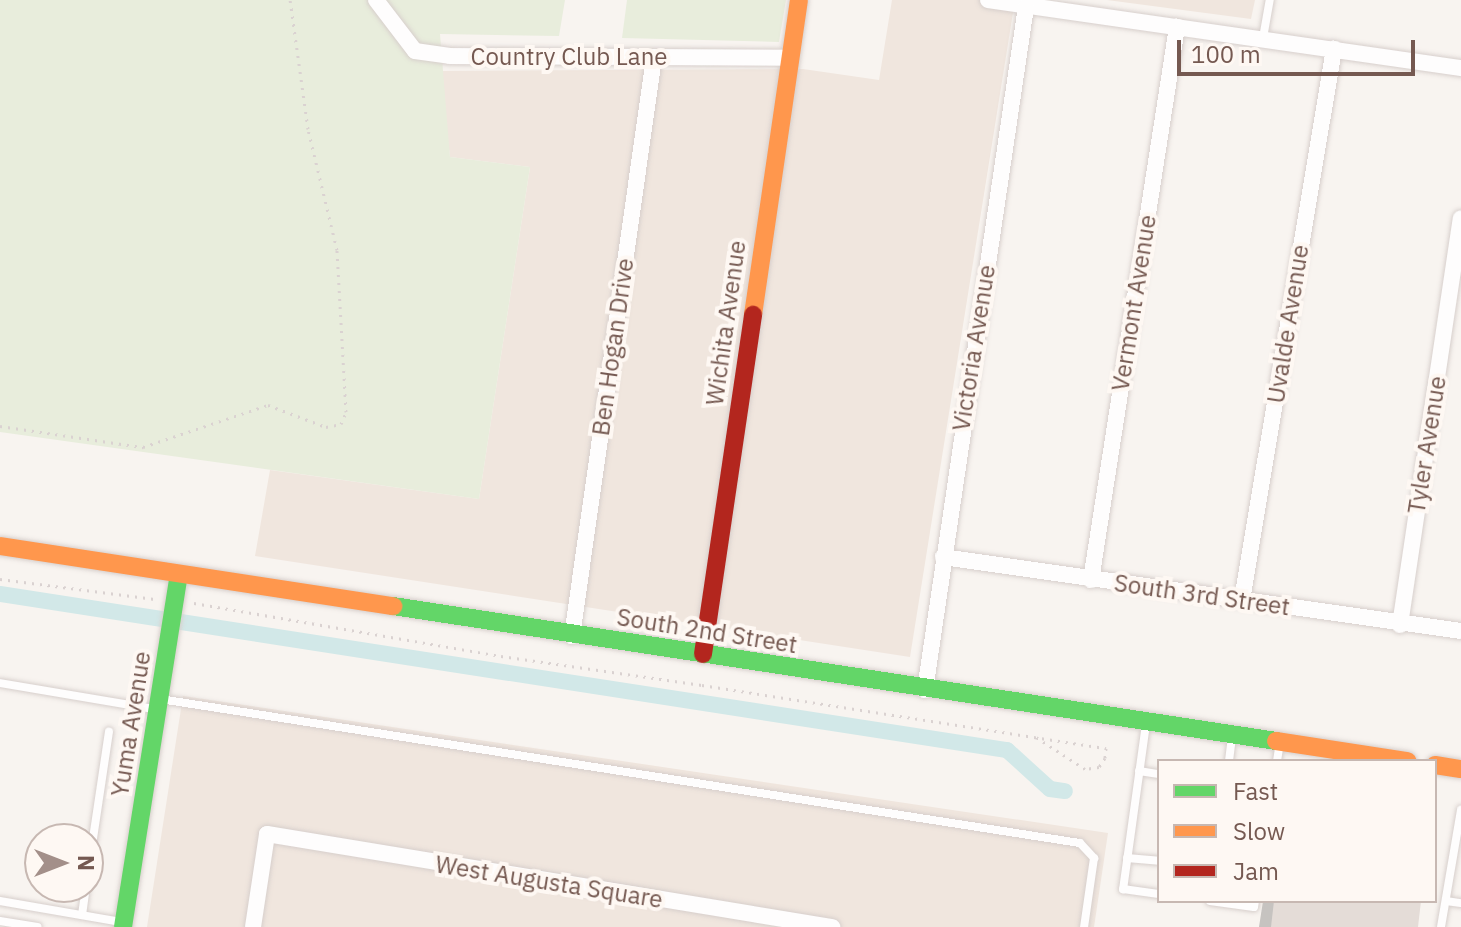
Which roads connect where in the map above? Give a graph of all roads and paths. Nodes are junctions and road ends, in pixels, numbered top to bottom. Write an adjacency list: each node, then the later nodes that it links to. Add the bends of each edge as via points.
1 (290, 0): 14 (path, via 308,129 337,250 346,412 341,424 326,427 268,405 143,447)
2 (376, 0): 10 (street, Country Club Lane, via 415,51)
3 (799, 0): 11 (main road, Wichita Avenue)
4 (988, 0): 6 (street)
5 (1270, 0): 8 (lane)
6 (1026, 7): 7 (street); 16 (street, Victoria Avenue)
7 (1177, 27): 8 (street); 19 (street, Vermont Avenue)
8 (1263, 38): 9 (street)
9 (1334, 49): 12 (street); 20 (street, Uvalde Avenue)
10 (654, 58): 11 (street, Country Club Lane); 24 (street, Ben Hogan Drive)
11 (788, 58): 25 (main road, Wichita Avenue)
12 (1461, 68)
13 (1461, 219): 22 (street, Tyler Avenue)
14 (0, 426)
15 (0, 546): 17 (main road, South 2nd Street)
16 (943, 557): 19 (street, South 3rd Street); 27 (street, Victoria Avenue)
17 (179, 575): 21 (main road, Yuma Avenue); 24 (main road, South 2nd Street)
18 (0, 579): 21 (path)
19 (1091, 580): 20 (street, South 3rd Street)
20 (1242, 600): 22 (street, South 3rd Street)
21 (173, 602): 28 (main road, Yuma Avenue); 32 (path)
22 (1400, 625): 23 (street, South 3rd Street)
23 (1461, 631)
24 (572, 636): 25 (main road, South 2nd Street)
25 (703, 654): 27 (main road, South 2nd Street)
26 (0, 683): 28 (lane)
27 (925, 690): 29 (main road, South 2nd Street)
28 (159, 704): 53 (main road, Yuma Avenue); 57 (lane, via 1080,843 1094,858)
29 (1146, 722): 31 (main road, South 2nd Street); 38 (lane)
30 (109, 732): 41 (lane)
31 (1232, 735): 33 (main road, South 2nd Street); 34 (lane)
32 (1036, 737): 32 (path, via 1106,748 1105,758 1099,767 1085,769)
33 (1279, 752): 35 (main road, South 2nd Street)
34 (1229, 759)
35 (1379, 759)
36 (1437, 765): 37 (main road)
37 (1461, 769)
38 (1139, 771): 39 (lane); 42 (lane)
39 (1157, 774)
40 (1461, 810): 46 (lane)
41 (95, 823)
42 (1127, 858): 43 (lane); 44 (lane, via 1123,889)
43 (1157, 861)
44 (1157, 894)
45 (0, 901): 51 (lane)
46 (1446, 901): 50 (lane); 58 (lane)
47 (84, 903): 51 (lane)
48 (1225, 903): 49 (lane)
49 (1255, 903)
50 (1461, 903)
51 (82, 915): 53 (lane)
52 (0, 921): 54 (lane)
53 (123, 925)
54 (38, 927)
55 (253, 927): 56 (street, West Augusta Square, via 267,834)
56 (832, 927)
57 (1084, 927)
58 (1441, 927)

